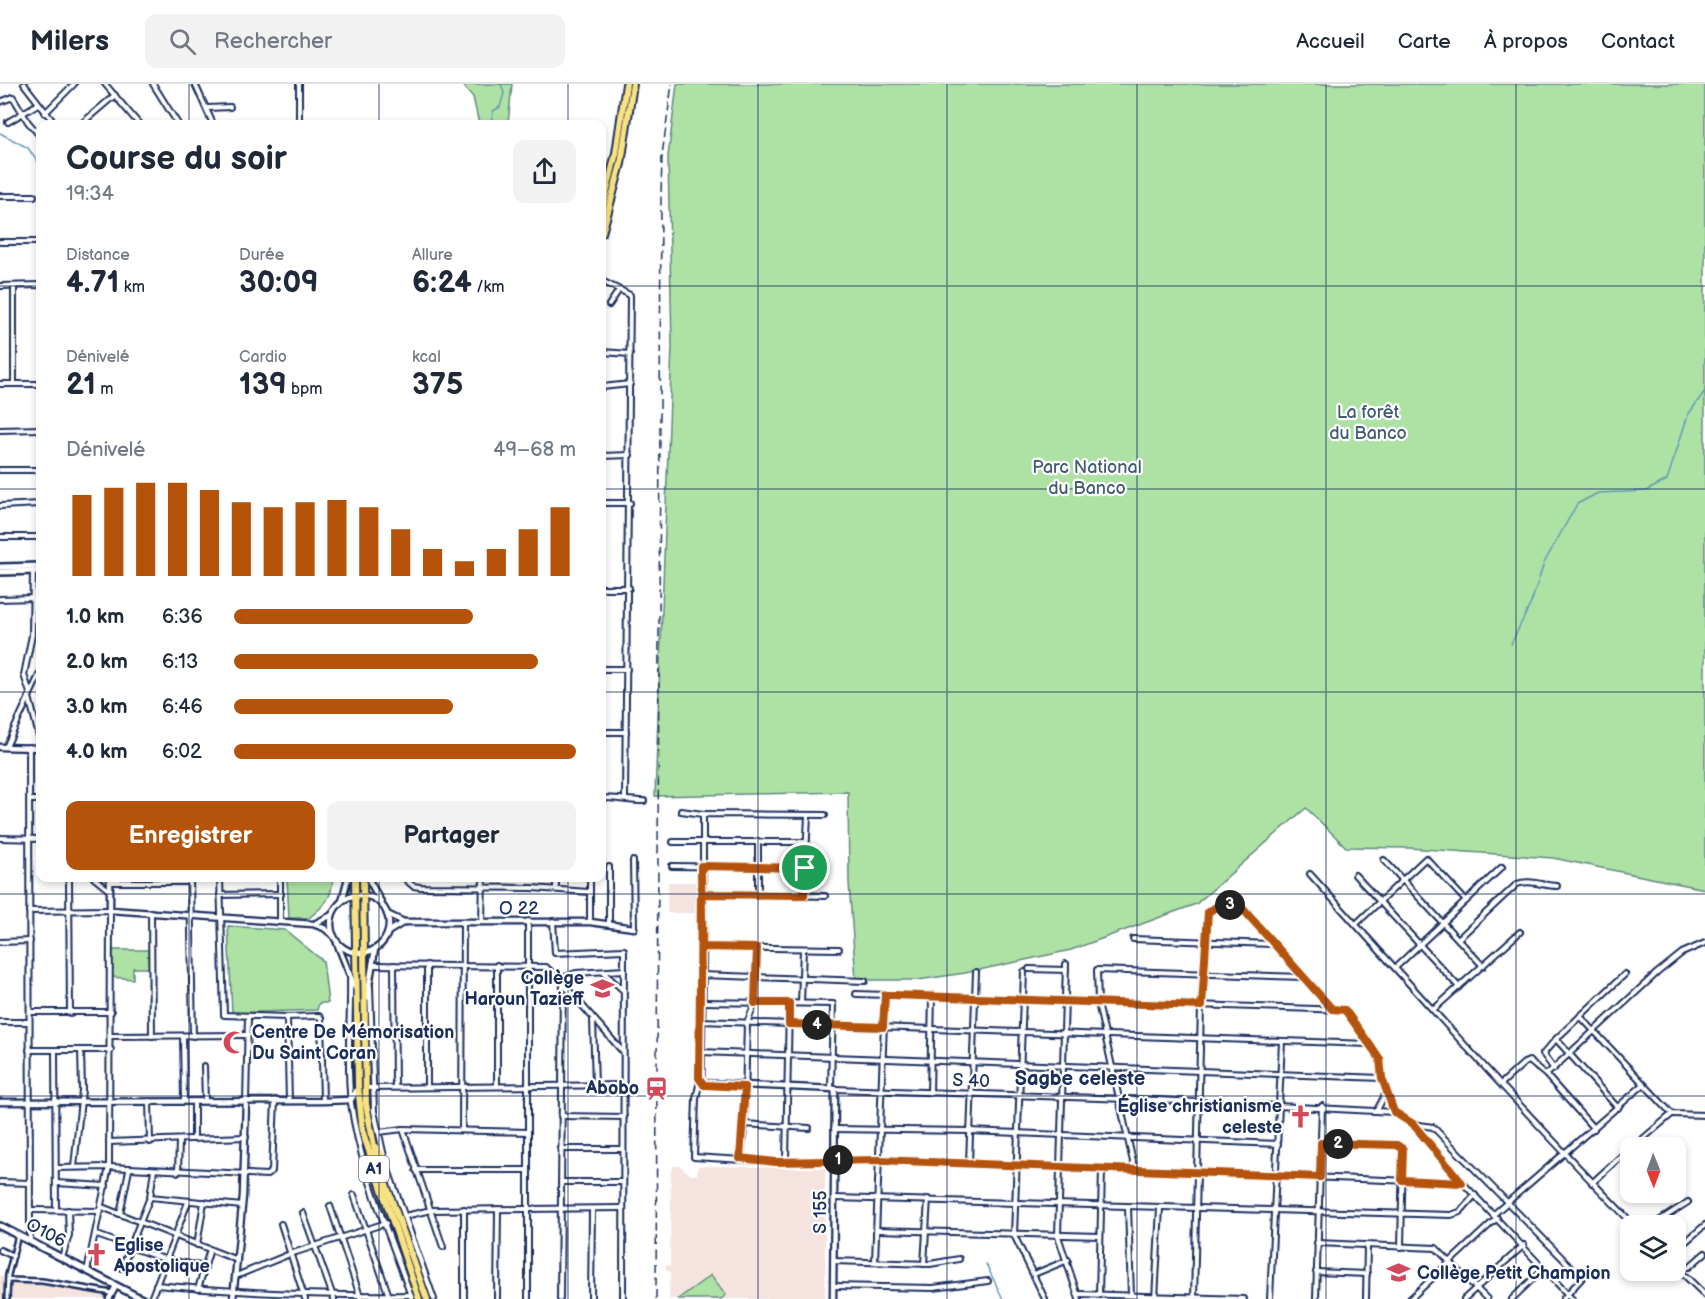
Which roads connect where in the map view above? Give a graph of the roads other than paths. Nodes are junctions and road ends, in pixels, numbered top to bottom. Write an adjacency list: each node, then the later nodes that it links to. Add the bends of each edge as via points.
1 (24, 84): 11 (street)
2 (74, 84): 14 (street)
3 (105, 84): 9 (street)
4 (153, 84): 19 (street)
5 (195, 84): 13 (street)
6 (299, 84): 21 (street)
7 (626, 84): 24 (main road)
8 (633, 84): 27 (main road, via 621,164)
9 (115, 94): 17 (street); 18 (street)
10 (0, 102): 15 (street, via 13,97)
11 (38, 104): 14 (street); 15 (street)
12 (230, 106): 13 (street)
13 (208, 108): 20 (street)
14 (45, 113): 16 (street)
15 (22, 114): 22 (street); 23 (street)
16 (52, 120)
17 (86, 120)
18 (136, 120)
19 (176, 120)
20 (212, 120)
21 (299, 120)
22 (8, 122)
23 (36, 131)
24 (606, 194)
25 (0, 196): 26 (street)
26 (34, 196)
27 (606, 218)
28 (0, 242): 29 (street)
29 (36, 242)
30 (606, 282): 34 (street)
31 (36, 285): 33 (street)
32 (0, 286): 33 (street)
33 (14, 286): 39 (street)
34 (619, 290): 35 (street); 37 (street, via 630,295)
35 (609, 305)
36 (606, 352): 37 (street)
37 (630, 354): 41 (street)
38 (0, 384): 39 (street)
39 (14, 384): 40 (street)
40 (36, 384)
41 (630, 384): 42 (street); 45 (street)
42 (606, 387)
43 (36, 429): 44 (street)
44 (0, 430)
45 (630, 455): 46 (street); 49 (street)
46 (606, 456)
47 (36, 470): 48 (street)
48 (0, 471)
49 (630, 502): 50 (street); 61 (street)
50 (606, 503)
51 (36, 504): 52 (street)
52 (0, 506)
53 (0, 537): 54 (street)
54 (36, 537)
55 (0, 567): 57 (main road)
56 (36, 568): 57 (main road)
57 (33, 569): 58 (main road); 59 (main road); 62 (street)
58 (36, 570)
59 (0, 572)
60 (606, 588): 61 (street)
61 (628, 588): 65 (street)
62 (33, 598): 63 (street); 67 (street, via 32,635 24,675)
63 (0, 599)
64 (606, 669): 65 (street)
65 (627, 669): 70 (street)
66 (36, 681): 67 (street)
67 (30, 694): 68 (street); 71 (street)
68 (36, 722)
69 (606, 732): 70 (street)
70 (626, 732): 75 (street)
71 (3, 747): 72 (street)
72 (29, 747): 73 (street); 76 (street)
73 (36, 748)
74 (606, 798): 75 (street)
75 (625, 798): 78 (street)
76 (30, 800): 77 (street); 84 (street)
77 (36, 800)
78 (644, 801)
79 (681, 811): 80 (street)
80 (703, 814): 82 (street); 86 (street)
81 (825, 815): 82 (street)
82 (808, 816): 89 (street)
83 (0, 838): 84 (street)
84 (31, 838): 85 (street); 134 (street)
85 (36, 838)
86 (702, 840): 87 (street); 88 (street); 93 (street)
87 (758, 841): 89 (street); 96 (street)
88 (674, 842)
89 (806, 842): 97 (street)
90 (1384, 860): 101 (street)
91 (633, 861): 151 (street)
92 (672, 866): 93 (street)
93 (701, 866): 96 (street); 122 (street)
94 (609, 867): 147 (street)
95 (1502, 867): 129 (street)
96 (758, 868): 97 (street); 125 (street)
97 (805, 868): 98 (street); 126 (street)
98 (824, 868)
99 (1310, 874): 150 (street)
100 (1355, 875): 130 (street)
101 (1402, 879): 129 (street, via 1428,858); 130 (street); 148 (street)
102 (69, 882): 132 (street)
103 (99, 882): 119 (street)
104 (110, 882): 119 (street)
105 (190, 882): 138 (street)
106 (220, 882): 123 (street)
107 (280, 882): 121 (street)
108 (347, 882): 128 (street)
109 (356, 882): 124 (main road)
110 (362, 882): 124 (main road)
111 (370, 882): 131 (street)
112 (409, 882): 117 (street, via 416,887)
113 (483, 882): 117 (street)
114 (556, 882): 118 (street)
115 (590, 882): 120 (street)
116 (1557, 885): 157 (street, via 1528,881 1517,884)
117 (483, 887): 118 (street); 144 (street)
118 (556, 889): 120 (street)
119 (110, 891): 133 (street)
120 (590, 892): 145 (street)
121 (281, 894): 123 (street); 146 (street)
122 (701, 894): 125 (street); 152 (street)
123 (220, 895): 139 (street)
124 (359, 895): 128 (street); 131 (street); 169 (main road)
125 (758, 895): 126 (street)
126 (804, 895): 127 (street)
127 (825, 896)
128 (342, 901): 136 (street)
129 (1466, 901): 148 (street)
130 (1380, 902): 150 (street); 163 (street)
131 (382, 904): 137 (street)
132 (70, 910): 133 (street); 134 (street); 216 (street)
133 (110, 910): 135 (street); 215 (street)
134 (29, 911): 158 (street)
135 (151, 912): 138 (street); 236 (street)
136 (333, 914): 149 (street); 155 (street)
137 (387, 914): 142 (street); 154 (street)
138 (193, 915): 139 (street); 238 (street)
139 (220, 918): 146 (street); 218 (street, via 223,1013 226,1017)
140 (528, 921): 141 (street, O 22); 144 (street, O 22); 175 (street)
141 (553, 921): 145 (street, O 22); 180 (street, via 555,953 624,950)
142 (404, 922): 143 (street, O 22); 154 (street)
143 (463, 922): 144 (street, O 22); 176 (street)
144 (482, 922)
145 (590, 922): 147 (street, O 22)
146 (280, 923): 149 (street)
147 (609, 923): 151 (street, O 22)
148 (1443, 923): 157 (street); 163 (street)
149 (313, 924): 155 (street)
150 (1356, 924): 178 (street)
151 (634, 928)
152 (703, 929): 164 (street)
153 (1520, 932): 177 (street)
154 (387, 933): 166 (street)
155 (335, 938): 169 (street, via 344,948); 182 (street)
156 (1133, 939): 160 (street)
157 (1458, 939): 177 (street)
158 (30, 941): 159 (street); 214 (street)
159 (0, 942)
160 (1205, 943): 162 (street); 162 (street, via 1208,912 1221,904 1242,908); 191 (street)
161 (1705, 943): 230 (street, via 1682,953)
162 (1273, 944): 192 (street)
163 (1420, 944): 178 (street); 196 (street)
164 (702, 947): 165 (street); 187 (street)
165 (757, 948): 167 (street); 189 (street)
166 (375, 949): 169 (street); 170 (street)
167 (803, 949): 168 (street); 190 (street)
168 (839, 949)
169 (359, 952): 199 (main road, A1); 211 (main road, A1)
170 (372, 964): 173 (street); 188 (street)
171 (427, 964): 173 (street); 176 (street); 275 (street)
172 (1066, 964): 181 (street)
173 (394, 965): 274 (street)
174 (497, 965): 175 (street); 176 (street); 270 (street)
175 (528, 965): 193 (street, via 546,968); 271 (street)
176 (462, 966): 276 (street)
177 (1483, 966): 196 (street)
178 (1395, 967): 213 (street)
179 (1029, 969): 181 (street)
180 (624, 970): 183 (street); 197 (street)
181 (1066, 970): 204 (street)
182 (350, 971): 199 (street); 288 (street)
183 (603, 972): 193 (street); 197 (street)
184 (976, 972): 202 (street)
185 (1024, 972): 203 (street)
186 (1625, 974): 217 (street)
187 (702, 975): 189 (street); 205 (street)
188 (370, 976): 211 (street); 273 (street)
189 (756, 976): 190 (street); 206 (street)
190 (802, 976): 194 (street); 208 (street)
191 (1203, 976): 192 (street); 209 (street, via 1098,970); 210 (street)
192 (1303, 977): 212 (street)
193 (559, 979): 195 (street)
194 (865, 981)
195 (563, 984): 220 (street); 272 (street)
196 (1459, 987): 213 (street)
197 (624, 991): 248 (street)
198 (856, 994): 200 (street)
199 (356, 995): 273 (main road, A1)
200 (885, 995): 201 (street); 227 (street)
201 (932, 995): 202 (street); 228 (street)
202 (975, 997): 203 (street); 229 (street)
203 (1024, 1000): 204 (street); 231 (street)
204 (1065, 1001): 209 (street); 232 (street)
205 (702, 1002): 206 (street); 221 (street)
206 (755, 1003): 207 (street); 224 (street)
207 (789, 1003): 208 (street); 225 (street)
208 (801, 1003): 226 (street, via 833,1004)
209 (1098, 1003): 210 (street); 234 (street)
210 (1202, 1006): 212 (street); 239 (street)
211 (365, 1009): 273 (main road, A1)
212 (1332, 1009): 242 (street, via 1345,1010)
213 (1433, 1010): 266 (street)
214 (30, 1012): 216 (street); 223 (street)
215 (111, 1012): 216 (street); 235 (street)
216 (70, 1013)
217 (1580, 1016): 230 (street); 240 (street)
218 (248, 1017): 219 (street); 233 (street)
219 (287, 1017): 298 (street); 299 (street, via 321,1017)
220 (593, 1019): 248 (street); 267 (street)
221 (701, 1021): 224 (street); 247 (street)
222 (0, 1022): 223 (street)
223 (30, 1022): 243 (street)
224 (747, 1023): 225 (street); 250 (street)
225 (789, 1024): 226 (street); 251 (street)
226 (832, 1026): 227 (street); 252 (street)
227 (883, 1027): 228 (street); 253 (street)
228 (930, 1030): 229 (street); 254 (street)
229 (974, 1030): 231 (street); 255 (street)
230 (1595, 1031): 249 (street); 269 (street)
231 (1023, 1032): 232 (street); 256 (street)
232 (1064, 1033): 234 (street); 257 (street)
233 (248, 1035): 238 (street); 297 (street)
234 (1104, 1035): 239 (street); 259 (street)
235 (111, 1036): 236 (street); 246 (street)
236 (152, 1036): 237 (street)
237 (183, 1036): 238 (street); 294 (street)
238 (193, 1036)
239 (1202, 1037): 241 (street); 260 (street)
240 (1556, 1038): 249 (street); 261 (street, via 1543,1054)
241 (1282, 1041): 242 (street); 262 (street)
242 (1370, 1044): 264 (street, via 1380,1059)
243 (29, 1050): 244 (street); 289 (street)
244 (56, 1050): 245 (street); 290 (street)
245 (81, 1050): 246 (street); 291 (street)
246 (111, 1050): 292 (street)
247 (701, 1052): 250 (street); 265 (street)
248 (624, 1053): 268 (street)
249 (1571, 1054): 261 (street); 304 (street)
250 (746, 1055): 251 (street); 277 (street)
251 (788, 1057): 252 (street); 278 (street)
252 (831, 1058): 253 (street); 279 (street)
253 (882, 1059): 254 (street); 280 (street)
254 (930, 1061): 255 (street); 282 (street)
255 (972, 1062): 256 (street); 283 (street)
256 (1021, 1064): 257 (street); 284 (street)
257 (1063, 1065): 259 (street); 285 (street)
258 (204, 1066): 296 (street)
259 (1112, 1067): 260 (street); 286 (street)
260 (1200, 1069): 262 (street); 301 (street)
261 (1554, 1069): 263 (street)
262 (1281, 1073): 264 (street); 302 (street)
263 (1546, 1076): 266 (street, via 1527,1061); 318 (street)
264 (1382, 1078): 281 (street)
265 (700, 1081): 277 (street, S 40, via 704,1085); 339 (street, via 694,1157)
266 (1502, 1083): 338 (street)
267 (595, 1085): 268 (street); 272 (street)
268 (624, 1085): 310 (street)
269 (1643, 1085): 304 (street); 307 (street)
270 (496, 1086): 271 (street); 276 (street)
271 (528, 1086): 272 (street); 322 (street)
272 (561, 1086): 309 (street)
273 (365, 1087): 274 (street); 288 (street); 320 (street); 333 (main road, A1); 488 (main road, A1, via 363,1133)
274 (395, 1087): 275 (street)
275 (427, 1087): 276 (street)
276 (461, 1087): 319 (street)
277 (745, 1087): 278 (street, S 40); 311 (street)
278 (788, 1088): 279 (street, S 40); 313 (street)
279 (833, 1089): 280 (street, S 40); 316 (street, S 155)
280 (881, 1090): 282 (street, S 40); 317 (street)
281 (1387, 1091): 305 (street); 306 (street)
282 (930, 1093): 283 (street, S 40)
283 (971, 1094): 284 (street, S 40); 321 (street)
284 (1020, 1096): 285 (street, S 40); 323 (street)
285 (1062, 1097): 286 (street, S 40); 324 (street)
286 (1120, 1098): 301 (street, S 40); 326 (street)
287 (275, 1100): 297 (street); 298 (street); 359 (street, via 272,1170 267,1175)
288 (351, 1100): 299 (street); 410 (street, via 361,1152)
289 (31, 1101): 290 (street); 300 (street); 366 (street)
290 (56, 1101): 291 (street); 349 (street)
291 (81, 1101): 292 (street); 346 (street)
292 (110, 1101): 293 (street); 331 (street)
293 (149, 1101): 294 (street); 332 (street)
294 (184, 1101): 295 (street)
295 (194, 1101): 296 (street); 328 (street)
296 (204, 1101): 297 (street)
297 (246, 1101): 325 (street)
298 (289, 1101): 299 (street)
299 (323, 1101)
300 (0, 1102)
301 (1199, 1102): 302 (street, S 40); 330 (street)
302 (1279, 1105): 303 (street, S 40); 335 (street)
303 (1322, 1106): 305 (street, S 40); 334 (street)
304 (1618, 1108): 318 (street)
305 (1377, 1110): 306 (street, S 40)
306 (1394, 1112): 312 (street)
307 (1672, 1114): 308 (street); 327 (street)
308 (1705, 1115)
309 (561, 1116): 310 (street); 336 (street)
310 (624, 1117): 337 (street)
311 (744, 1124): 313 (street); 339 (street)
312 (1413, 1124): 368 (street); 380 (street, via 1433,1127)
313 (786, 1127): 314 (street); 344 (street)
314 (809, 1128)
315 (403, 1129): 319 (street); 320 (street); 353 (street)
316 (834, 1129): 317 (street); 341 (street, S 155)
317 (879, 1129): 321 (street); 342 (street)
318 (1594, 1129): 338 (street)
319 (462, 1130): 322 (street)
320 (379, 1131): 343 (street)
321 (969, 1131): 323 (street); 345 (street)
322 (528, 1132): 354 (street)
323 (1019, 1132): 324 (street); 348 (street)
324 (1061, 1134): 326 (street); 350 (street)
325 (246, 1137): 328 (street); 359 (street)
326 (1128, 1137): 330 (street); 356 (street)
327 (1644, 1137)
328 (194, 1138): 329 (street)
329 (179, 1141): 332 (street); 357 (street)
330 (1199, 1141): 335 (street); 358 (street)
331 (109, 1142): 332 (street); 347 (street)
332 (150, 1142)
333 (373, 1142): 343 (main road); 489 (main road, A1)
334 (1321, 1143): 361 (street); 362 (street, via 1401,1146)
335 (1278, 1144): 360 (street)
336 (561, 1149): 337 (street); 364 (street)
337 (623, 1149): 365 (street)
338 (1565, 1155): 369 (street); 380 (street)
339 (740, 1158): 344 (street)
340 (1620, 1158): 369 (street)
341 (834, 1160): 342 (street); 344 (street); 374 (street, S 155)
342 (878, 1160): 345 (street); 375 (street)
343 (385, 1161): 407 (street)
344 (786, 1161)
345 (969, 1164): 348 (street)
346 (74, 1167): 347 (street); 349 (street)
347 (109, 1167): 351 (street); 370 (street)
348 (1017, 1167): 350 (street); 379 (street)
349 (56, 1168): 367 (street)
350 (1059, 1169): 355 (street); 382 (street)
351 (129, 1170): 352 (street); 403 (street)
352 (154, 1170): 357 (street); 373 (street)
353 (416, 1170): 354 (street); 401 (street)
354 (528, 1170): 393 (street)
355 (1102, 1170): 356 (street); 385 (street)
356 (1135, 1171): 358 (street)
357 (178, 1172): 359 (street)
358 (1198, 1172): 360 (street); 389 (street)
359 (244, 1174): 383 (street)
360 (1276, 1176): 361 (street); 396 (street)
361 (1320, 1177): 362 (street); 397 (street)
362 (1402, 1180): 368 (street); 402 (street)
363 (0, 1182): 366 (street)
364 (561, 1182): 365 (street); 394 (street)
365 (623, 1182): 387 (street)
366 (30, 1183): 398 (street)
367 (56, 1183): 370 (street); 399 (street)
368 (1462, 1183): 372 (street)
369 (1592, 1183): 405 (street)
370 (106, 1186): 390 (street)
371 (354, 1195): 414 (street)
372 (1475, 1195): 402 (street, via 1456,1214); 408 (street)
373 (150, 1197): 377 (street); 409 (street)
374 (834, 1198): 375 (street); 444 (street, S 155)
375 (877, 1198): 376 (street); 415 (street)
376 (928, 1199): 379 (street); 416 (street)
377 (188, 1202): 378 (street); 420 (street)
378 (204, 1202): 383 (street); 427 (street)
379 (1016, 1202): 382 (street); 417 (street)
380 (1509, 1202): 408 (street); 470 (street, via 1582,1278)
381 (1688, 1202): 406 (street)
382 (1059, 1204): 385 (street); 421 (street)
383 (242, 1206): 442 (street)
384 (330, 1206): 423 (street)
385 (1101, 1206): 386 (street); 422 (street)
386 (1128, 1207): 388 (street); 472 (street)
387 (623, 1208): 395 (street); 496 (street)
388 (1160, 1208): 389 (street); 478 (street)
389 (1196, 1208): 396 (street); 479 (street)
390 (102, 1209): 400 (street); 403 (street); 419 (street)
391 (464, 1209): 392 (street); 401 (street); 491 (street)
392 (498, 1209): 393 (street); 492 (street)
393 (529, 1209): 394 (street); 493 (street)
394 (560, 1209): 395 (street); 494 (street)
395 (592, 1209): 495 (street)
396 (1275, 1209): 397 (street); 501 (street)
397 (1318, 1209): 402 (street); 426 (street)
398 (32, 1210): 399 (street); 424 (street)
399 (56, 1210): 400 (street)
400 (68, 1210): 439 (street, via 69,1235)
401 (431, 1210): 407 (street); 432 (street)
402 (1401, 1212): 433 (street)
403 (120, 1214): 409 (street)
404 (303, 1214): 431 (street)
405 (1624, 1215)
406 (1668, 1215)
407 (405, 1216): 490 (street)
408 (1496, 1216): 429 (street); 445 (street)
409 (140, 1222): 420 (street); 430 (street)
410 (386, 1223): 414 (street); 476 (street)
411 (281, 1224): 437 (street)
412 (1705, 1225): 425 (street)
413 (0, 1226): 418 (main road, O106)
414 (365, 1229): 423 (street); 475 (street)
415 (877, 1230): 416 (street); 446 (street)
416 (926, 1231): 417 (street); 447 (street)
417 (1014, 1234): 421 (street); 454 (street)
418 (18, 1235): 424 (main road, O106); 438 (street)
419 (96, 1235): 430 (street); 452 (street)
420 (174, 1236): 427 (street); 440 (street)
421 (1058, 1236): 422 (street); 443 (street)
422 (1100, 1236): 471 (street)
423 (340, 1238): 431 (street); 469 (street)
424 (30, 1241): 439 (main road, O106)
425 (1686, 1241)
426 (1317, 1243): 428 (street); 453 (street)
427 (197, 1245): 434 (street)
428 (1367, 1245): 433 (street); 455 (street)
429 (1524, 1245): 451 (street); 463 (street)
430 (131, 1247): 440 (street); 450 (street)
431 (315, 1247): 437 (street); 468 (street)
432 (443, 1247)
433 (1401, 1247): 445 (street, via 1436,1248)
434 (210, 1249): 442 (street); 448 (street)
435 (0, 1250): 438 (street)
436 (1705, 1253): 449 (street)
437 (290, 1254): 456 (street); 474 (street)
438 (13, 1256): 458 (street)
439 (62, 1258): 452 (main road, O106)
440 (164, 1259): 448 (street); 460 (street)
441 (959, 1259): 447 (street)
442 (237, 1260): 456 (street)
443 (1068, 1260): 454 (street); 477 (street)
444 (833, 1261): 446 (street); 462 (street, S 155)
445 (1451, 1261): 463 (street); 504 (street)
446 (875, 1262): 447 (street)
447 (924, 1264)
448 (205, 1267): 464 (street)
449 (1686, 1267)
450 (122, 1268)
451 (1544, 1269): 470 (street); 507 (street)
452 (87, 1271): 461 (main road, O106)
453 (1316, 1272): 455 (street); 502 (street)
454 (1034, 1274): 498 (street)
455 (1367, 1274): 503 (street)
456 (236, 1276): 465 (street)
457 (1686, 1276): 473 (street)
458 (8, 1280): 467 (street, via 42,1281); 480 (street)
459 (988, 1281): 462 (street, via 933,1288)
460 (156, 1285): 464 (street); 483 (street)
461 (116, 1286): 467 (street); 482 (main road, O106)
462 (833, 1286): 497 (street, S 155)
463 (1476, 1288): 505 (street); 506 (street)
464 (198, 1289): 465 (street)
465 (234, 1289): 466 (street); 484 (street)
466 (276, 1292): 474 (street); 485 (street)
467 (112, 1293): 481 (street)
468 (332, 1293): 469 (street); 474 (street); 486 (street)
469 (359, 1293): 475 (street); 487 (street)
470 (1568, 1294): 508 (street); 509 (street)
471 (1099, 1295): 472 (street); 477 (street)
472 (1131, 1295): 478 (street)
473 (1705, 1295)
474 (304, 1296)
475 (390, 1297): 476 (street)
476 (411, 1297)
477 (1079, 1297)
478 (1155, 1298): 479 (street)
479 (1194, 1298): 499 (street)
480 (7, 1299)
481 (109, 1299)
482 (142, 1299)
483 (151, 1299)
484 (232, 1299)
485 (276, 1299)
486 (334, 1299)
487 (361, 1299)
488 (419, 1299)
489 (427, 1299)
490 (434, 1299)
491 (464, 1299)
492 (497, 1299)
493 (528, 1299)
494 (560, 1299)
495 (591, 1299)
496 (622, 1299)
497 (833, 1299)
498 (1045, 1299)
499 (1228, 1299): 500 (street)
500 (1244, 1299)
501 (1270, 1299)
502 (1316, 1299)
503 (1366, 1299)
504 (1410, 1299)
505 (1464, 1299)
506 (1487, 1299)
507 (1512, 1299)
508 (1563, 1299)
509 (1572, 1299)

